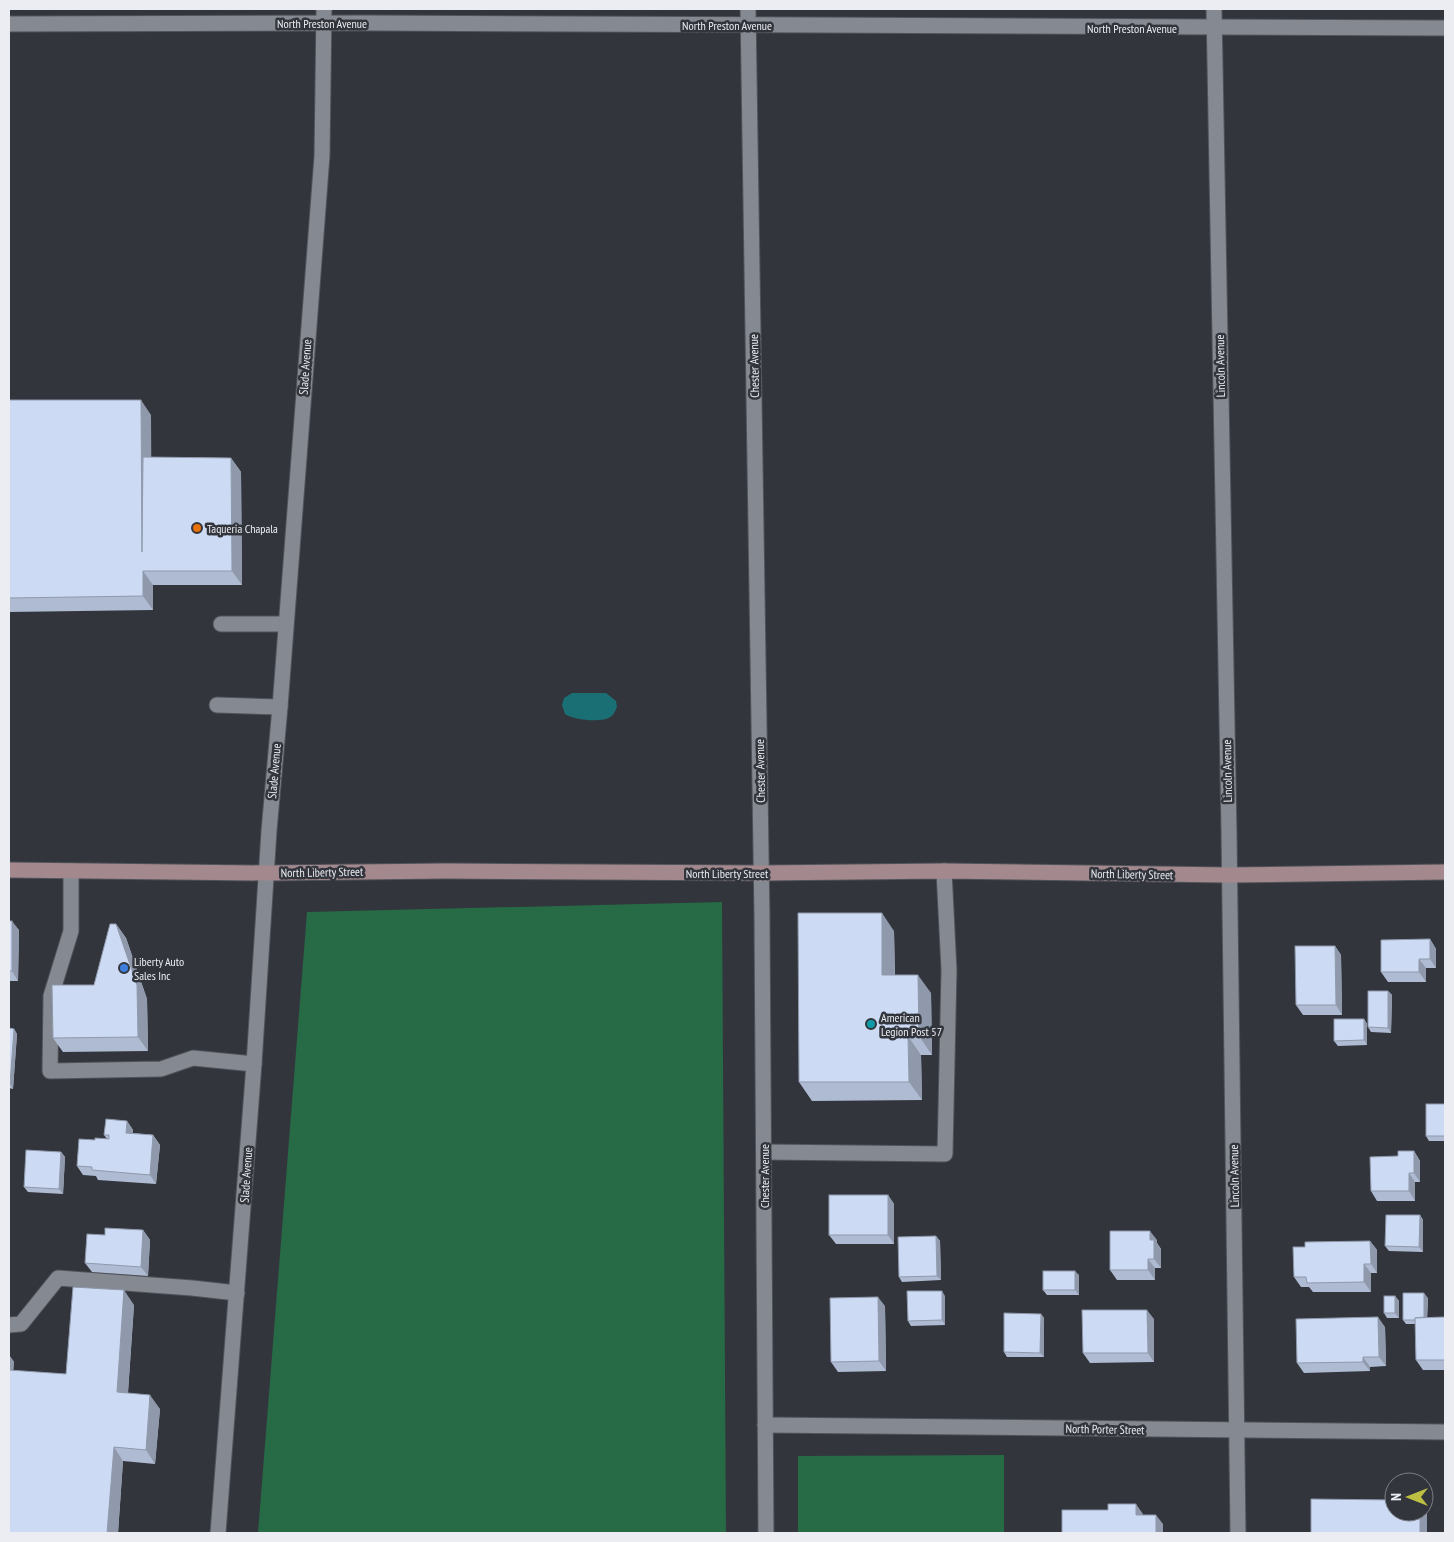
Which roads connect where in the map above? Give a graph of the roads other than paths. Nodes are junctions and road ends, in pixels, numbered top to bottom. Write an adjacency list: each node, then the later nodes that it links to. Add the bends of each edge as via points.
1 (748, 9): 5 (street, Chester Avenue)
2 (1214, 9): 6 (street, Lincoln Avenue)
3 (324, 16): 4 (street, North Preston Avenue); 5 (street, North Preston Avenue); 9 (street, Slade Avenue, via 322,156)
4 (9, 24)
5 (748, 25): 6 (street, North Preston Avenue); 17 (street, Chester Avenue)
6 (1214, 28): 7 (street, North Preston Avenue); 18 (street, Lincoln Avenue)
7 (1445, 28)
8 (221, 624): 9 (street)
9 (285, 624): 11 (street, Slade Avenue)
10 (217, 705): 11 (street)
11 (280, 706): 16 (street, Slade Avenue)
12 (9, 870): 13 (main road, North Liberty Street)
13 (72, 871): 16 (main road, North Liberty Street); 19 (street, via 71,931 51,996 50,1071 160,1069 194,1058)
14 (944, 872): 17 (main road, North Liberty Street); 18 (main road, North Liberty Street); 20 (street, via 949,970 945,1154)
15 (1445, 872): 18 (main road, North Liberty Street)
16 (266, 873): 17 (main road, North Liberty Street); 19 (street, Slade Avenue)
17 (761, 873): 20 (street, Chester Avenue)
18 (1229, 875): 24 (street, Lincoln Avenue)
19 (254, 1064): 21 (street, Slade Avenue)
20 (764, 1152): 23 (street, Chester Avenue)
21 (237, 1293): 22 (street, via 58,1278 21,1324); 26 (street, Slade Avenue)
22 (9, 1325)
23 (765, 1425): 24 (street, North Porter Street); 27 (street, Chester Avenue)
24 (1237, 1430): 25 (street, North Porter Street); 28 (street, Lincoln Avenue)
25 (1445, 1432)
26 (218, 1533)
27 (766, 1533)
28 (1238, 1533)

